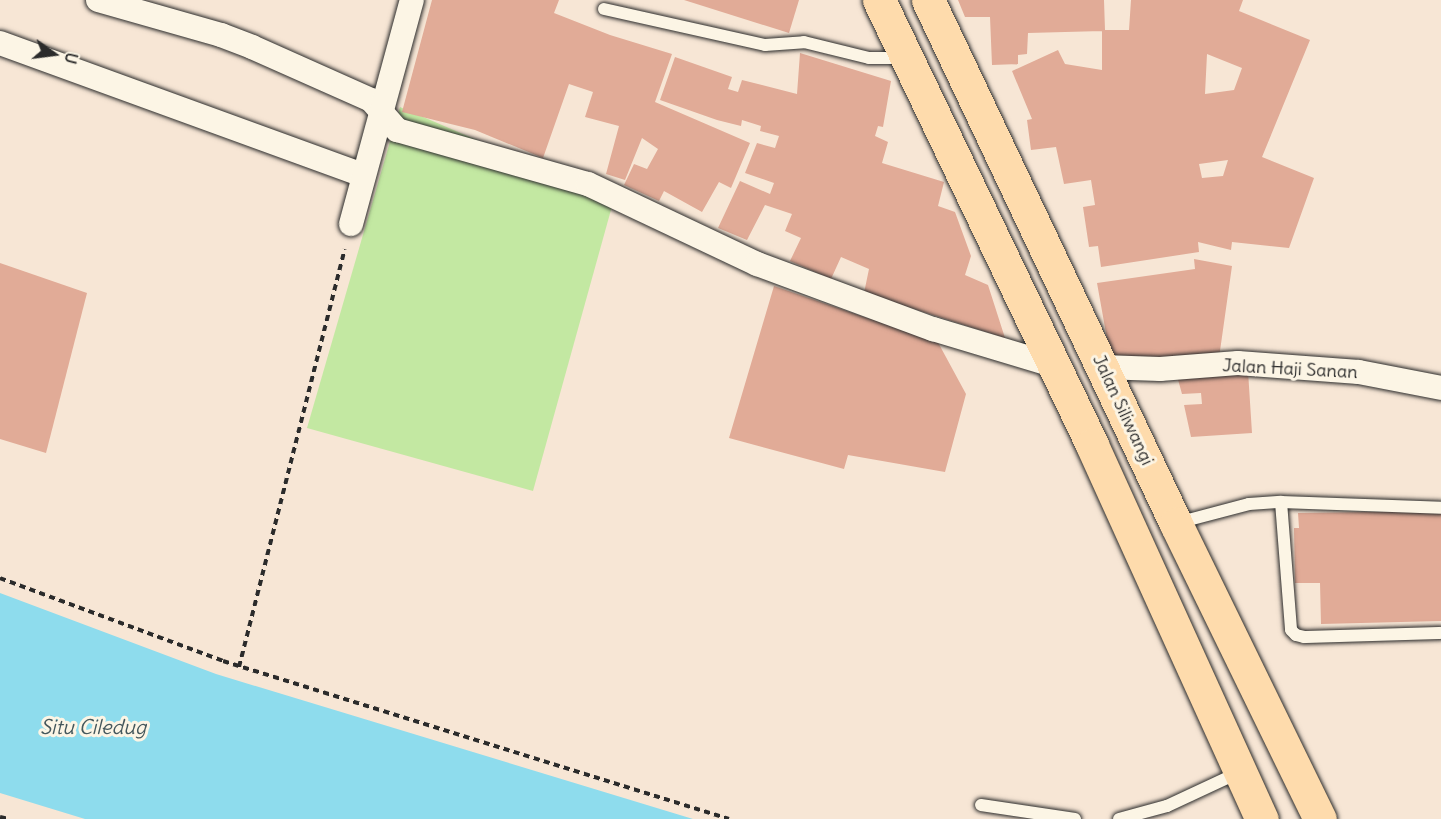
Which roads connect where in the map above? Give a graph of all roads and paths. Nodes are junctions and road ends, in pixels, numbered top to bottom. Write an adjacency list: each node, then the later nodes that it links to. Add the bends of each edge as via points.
1 (98, 0): 8 (street, via 252,47 371,100)
2 (412, 0): 8 (street)
3 (879, 0): 7 (main road)
4 (928, 0): 12 (main road, Jalan Siliwangi)
5 (604, 9): 7 (lane, via 765,45 804,42 869,58)
6 (0, 43): 9 (street)
7 (905, 58): 11 (main road)
8 (381, 111): 9 (street); 11 (street, via 397,130 588,184 757,264 933,329)
9 (363, 175): 10 (street)
10 (351, 224): 19 (path)
11 (1053, 365): 20 (main road)
12 (1102, 367): 13 (street, Jalan Haji Sanan, via 1160,369 1238,363 1359,372); 16 (main road, Jalan Siliwangi)
13 (1441, 388)
14 (1281, 502): 15 (lane); 16 (lane, via 1249,504); 18 (lane, via 1291,630 1296,635 1304,638)
15 (1441, 508)
16 (1176, 524): 28 (main road, Jalan Siliwangi)
17 (0, 578): 19 (path)
18 (1441, 633)
19 (239, 667): 24 (path)
20 (1241, 772): 26 (lane, via 1167,806); 27 (main road)
21 (981, 805): 25 (lane)
22 (0, 817): 23 (path)
23 (9, 819)
24 (729, 819)
25 (1075, 819)
26 (1119, 819)
27 (1262, 819)
28 (1320, 819)

